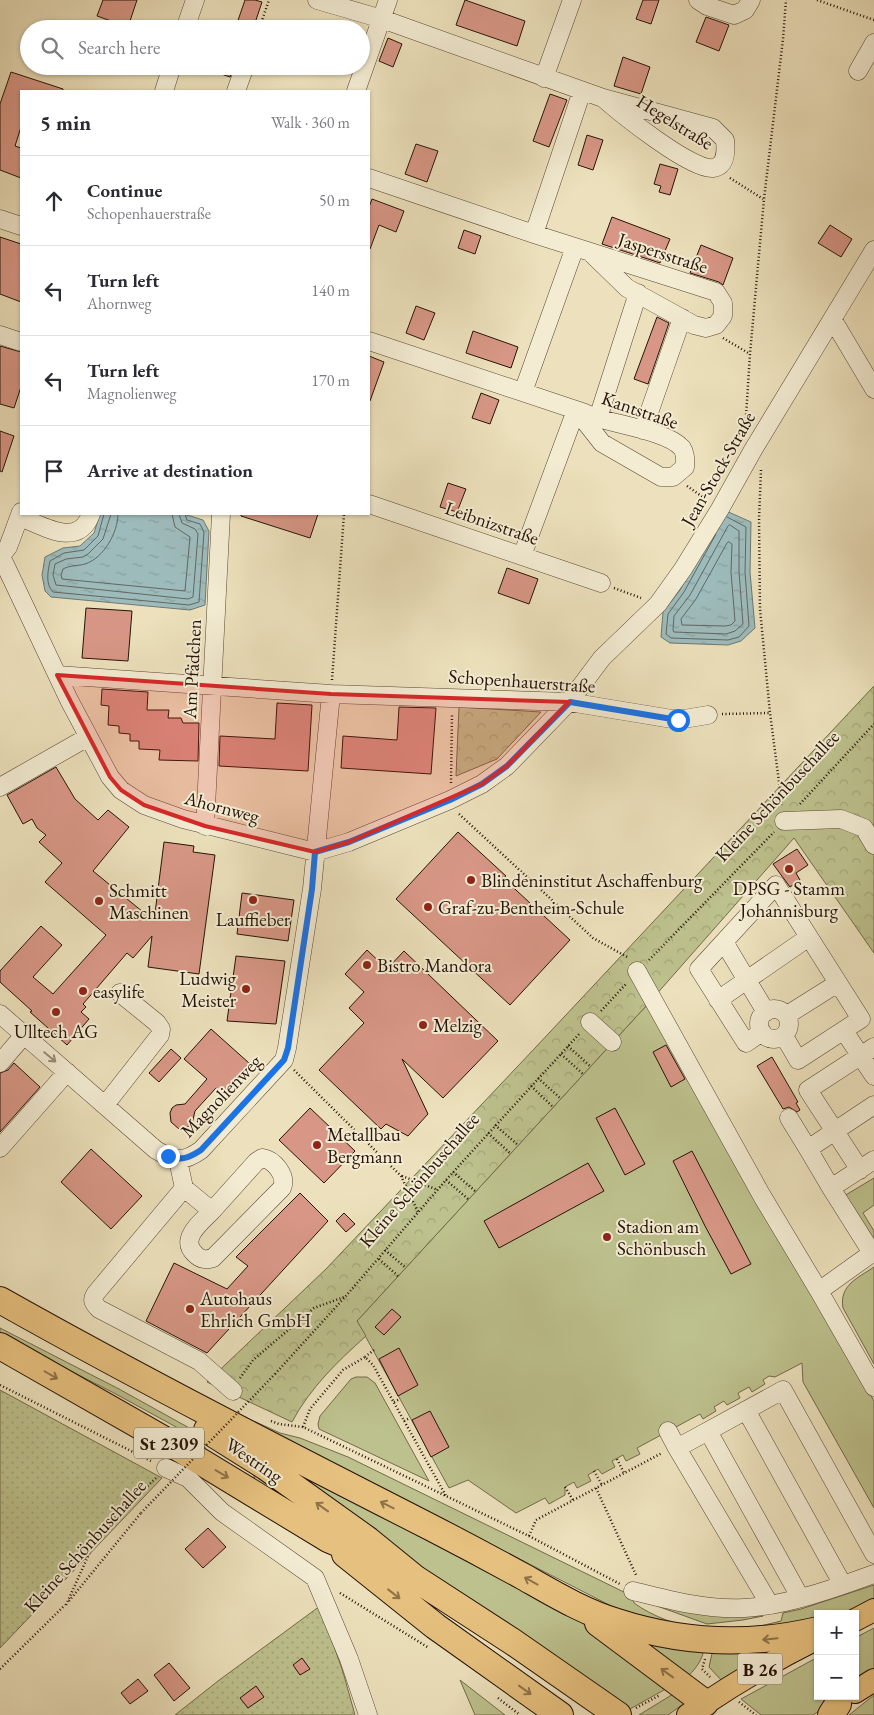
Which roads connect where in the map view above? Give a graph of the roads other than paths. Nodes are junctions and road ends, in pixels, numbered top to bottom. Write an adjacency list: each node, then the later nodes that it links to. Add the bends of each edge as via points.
1 (195, 0): 7 (street)
2 (317, 0): 8 (street, Hegelstraße)
3 (388, 0): 8 (street)
4 (572, 0): 15 (street)
5 (698, 0): 6 (street, via 734,15 746,10)
6 (751, 0)
7 (188, 20)
8 (382, 20): 10 (street); 15 (street, Hegelstraße)
9 (874, 43): 11 (street)
10 (370, 53)
11 (858, 71)
12 (169, 75): 16 (street)
13 (242, 75): 17 (street)
14 (362, 75): 18 (street)
15 (544, 78): 19 (street, Hegelstraße)
16 (164, 90)
17 (236, 90)
18 (356, 90)
19 (582, 91): 20 (street, Hegelstraße); 24 (street)
20 (603, 98): 20 (street, Hegelstraße, via 642,130 700,166 713,168 722,164 727,154 725,140 713,128)
21 (370, 178): 24 (street, Jaspersstraße)
22 (0, 218): 23 (street)
23 (20, 226)
24 (534, 234): 25 (street, Jaspersstraße)
25 (582, 250): 27 (street, Jaspersstraße, via 627,288); 28 (street, Jaspersstraße, via 716,292 723,303 723,316 706,328); 34 (street)
26 (874, 250): 29 (street, Jean-Stock-Straße)
27 (638, 293): 28 (street, Jaspersstraße); 36 (street)
28 (682, 318): 37 (street)
29 (833, 320): 33 (street); 48 (street, Jean-Stock-Straße, via 683,569 658,604 602,658)
30 (0, 335): 32 (street)
31 (370, 341): 34 (street, Kantstraße)
32 (20, 342)
33 (874, 389)
34 (523, 392): 35 (street, Kantstraße)
35 (576, 410): 36 (street, Kantstraße); 37 (street, Kantstraße, via 602,443 661,478 673,477 685,467 684,450 675,442); 43 (street, Kantstraße)
36 (598, 418): 37 (street, Kantstraße)
37 (643, 430)
38 (370, 504): 43 (street, Leibnizstraße)
39 (20, 515): 40 (street, via 65,534 78,532); 42 (street, Ahornweg, via 8,547)
40 (90, 515)
41 (221, 515): 46 (street, Am Pfädchen)
42 (1, 556): 45 (street, Ahornweg)
43 (522, 556): 44 (street, Leibnizstraße)
44 (601, 583)
45 (57, 675): 46 (street, Schopenhauerstraße); 50 (street, Ahornweg)
46 (213, 686): 47 (street, Schopenhauerstraße); 54 (street, Am Pfädchen)
47 (331, 694): 48 (street, Schopenhauerstraße); 56 (street)
48 (574, 697): 49 (street, Schopenhauerstraße, via 678,720); 56 (street, Ahornweg, via 507,766 482,784 349,842)
49 (708, 714)
50 (88, 737): 51 (street); 54 (street, Ahornweg, via 110,778 121,790 144,805)
51 (0, 787)
52 (784, 821): 53 (street, via 840,819)
53 (869, 823): 55 (street)
54 (204, 826): 56 (street, Ahornweg)
55 (874, 844)
56 (315, 852): 83 (street, Magnolienweg, via 284,1060 201,1150 190,1158)
57 (809, 937): 58 (street, via 776,885); 60 (street); 61 (street)
58 (724, 942): 60 (street); 63 (street, via 699,969)
59 (640, 969): 88 (street, via 762,1196)
60 (747, 980): 63 (street); 64 (street)
61 (838, 983): 66 (street); 68 (street, via 861,1020)
62 (120, 992): 77 (street, via 162,1029 160,1036)
63 (718, 1000): 69 (street, via 746,1043)
64 (766, 1012): 66 (street, via 775,1009); 69 (street, via 760,1023)
65 (0, 1014): 70 (street, Magnolienweg)
66 (787, 1015): 71 (street, via 789,1028)
67 (590, 1022): 72 (street)
68 (844, 1031): 71 (street, via 798,1060); 73 (street)
69 (762, 1032): 71 (street, via 772,1039)
70 (24, 1035): 74 (street); 75 (street, Magnolienweg, one-way to 75)
71 (784, 1036)
72 (612, 1042)
73 (867, 1052): 76 (street); 80 (street, via 808,1090)
74 (0, 1063)
75 (67, 1072): 77 (street, Magnolienweg); 81 (street)
76 (874, 1076)
77 (105, 1105): 83 (street, Magnolienweg, via 156,1150)
78 (874, 1105): 80 (street)
79 (789, 1118): 82 (street)
80 (835, 1131): 82 (street); 84 (street)
81 (0, 1148)
82 (808, 1149): 86 (street)
83 (178, 1160): 85 (street)
84 (867, 1165): 86 (street)
85 (184, 1188): 87 (street); 91 (street, via 96,1293 93,1303 98,1309 199,1361)
86 (831, 1188): 88 (street, via 872,1253)
87 (212, 1211): 87 (street, via 194,1230 189,1243 191,1250 206,1260 213,1258 282,1188 283,1175 268,1159 262,1158)
88 (819, 1290): 90 (street)
89 (3, 1331): 97 (highway, Westring / St 2309, one-way to 97, via 170,1443); 100 (highway, Westring / St 2309, one-way to 89, via 368,1540 224,1440); 104 (highway, one-way to 89, via 476,1550 64,1336)
90 (874, 1388)
91 (233, 1391)
92 (746, 1410): 93 (street); 98 (street, via 783,1390); 101 (street)
93 (708, 1430): 95 (street); 103 (street)
94 (668, 1431): 95 (street)
95 (677, 1448): 105 (street)
96 (166, 1468): 113 (street, via 188,1478 222,1512 315,1578)
97 (328, 1539): 100 (highway, Westring / St 2309, via 363,1552); 114 (highway, one-way to 114, via 436,1626)
98 (874, 1554)
99 (874, 1574): 101 (street)
100 (416, 1579): 115 (highway, Westring / St 2309)
101 (843, 1585): 103 (street)
102 (639, 1592): 105 (street, via 707,1607)
103 (800, 1597): 105 (street)
104 (574, 1605): 108 (highway, one-way to 104, via 752,1641 708,1640 660,1634 616,1622); 112 (highway, one-way to 104)
105 (770, 1605)
106 (874, 1610): 107 (main road)
107 (859, 1618)
108 (814, 1631)
109 (814, 1640): 112 (main road, B 26, via 732,1685)
110 (874, 1680): 111 (main road)
111 (839, 1704)
112 (704, 1711)
113 (368, 1715)
114 (560, 1715)
115 (618, 1715)

